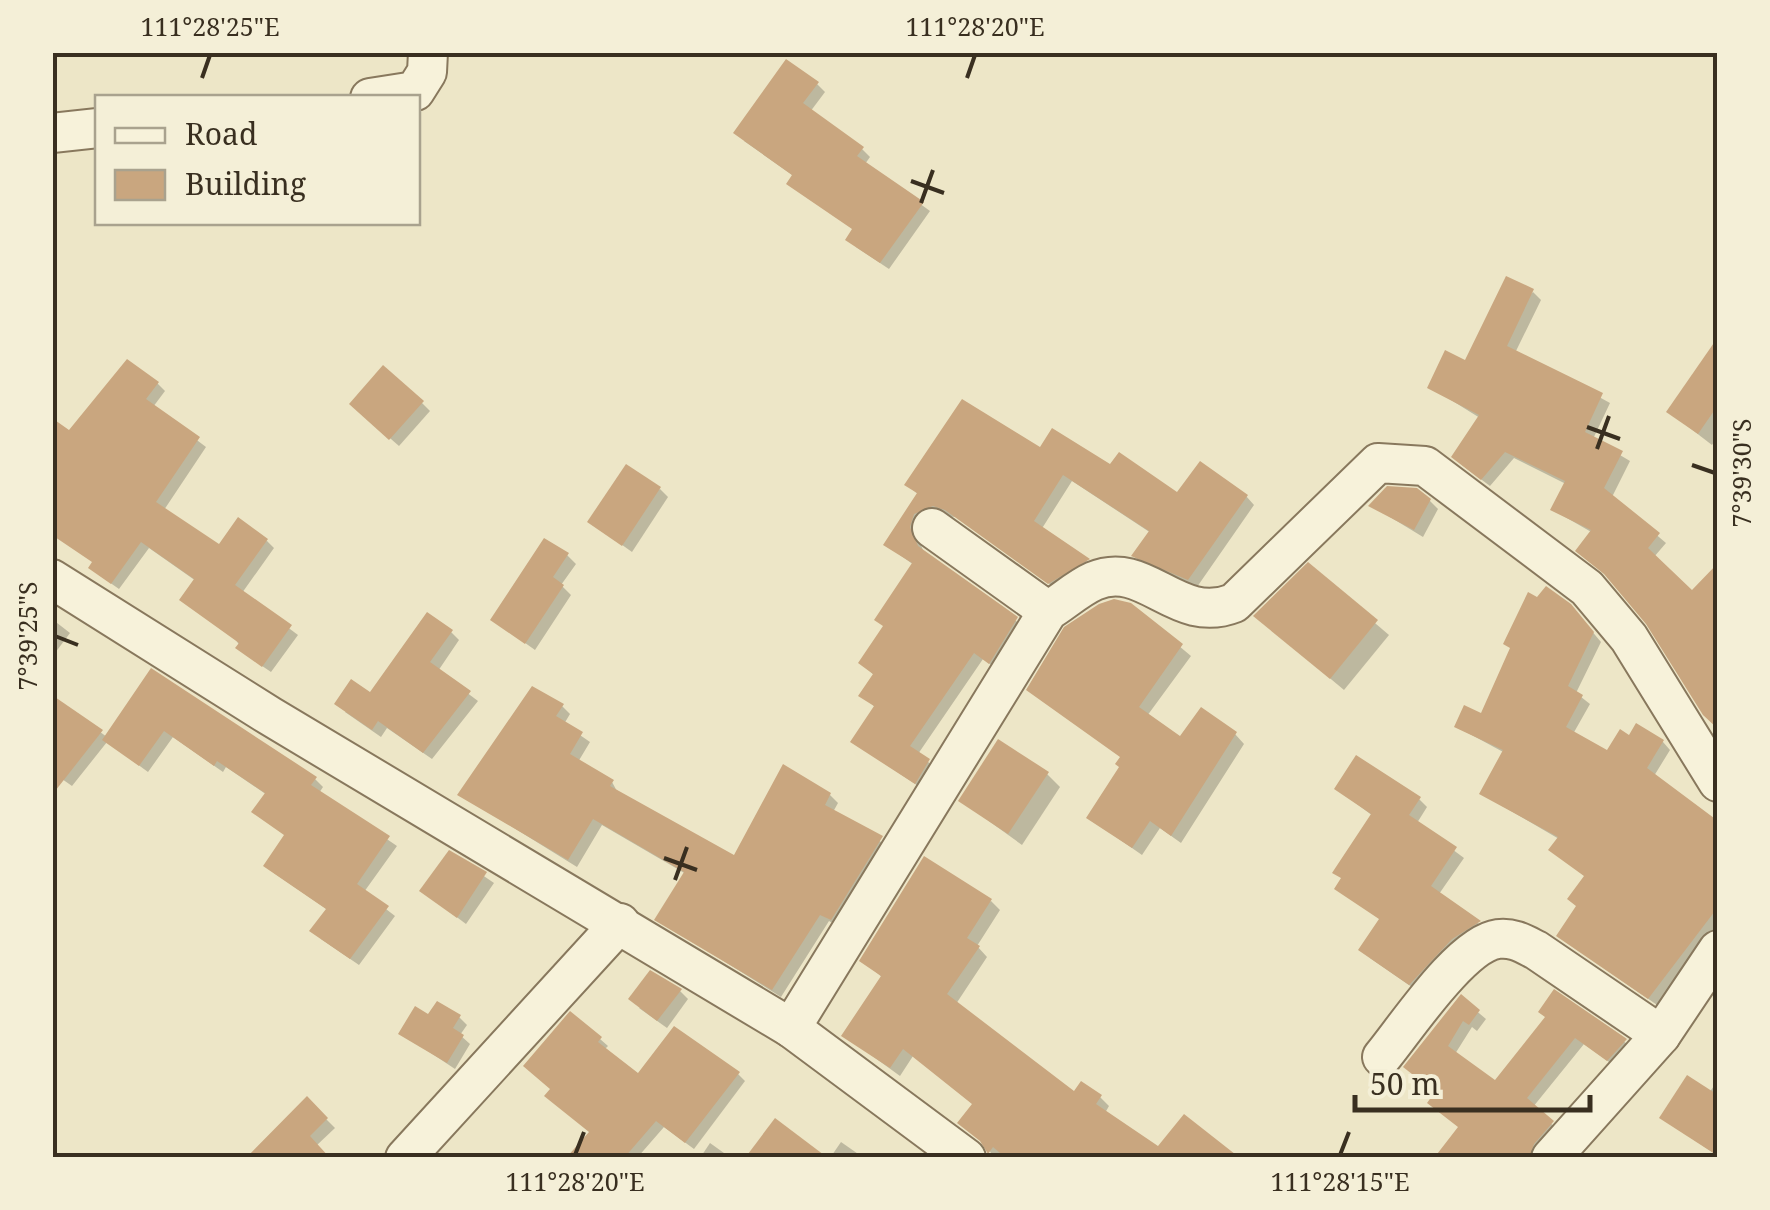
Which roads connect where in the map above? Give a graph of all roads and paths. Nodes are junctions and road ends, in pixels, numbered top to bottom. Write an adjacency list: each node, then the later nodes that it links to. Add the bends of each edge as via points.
1 (428, 52): 2 (street, via 427,72 415,91)
2 (389, 95)
3 (95, 128): 4 (street)
4 (52, 133)
5 (932, 528): 7 (street)
6 (52, 578): 9 (street)
7 (1048, 611): 8 (street, via 1094,580 1114,576 1132,578 1196,610 1218,610 1262,580 1378,463 1426,466 1588,588 1629,638); 11 (street)
8 (1718, 782)
9 (620, 923): 11 (street); 14 (street)
10 (1718, 950): 12 (street)
11 (791, 1028): 15 (street)
12 (1661, 1035): 13 (street, via 1536,950 1497,939 1464,958); 16 (street)
13 (1382, 1058)
14 (404, 1158)
15 (966, 1158)
16 (1551, 1158)

